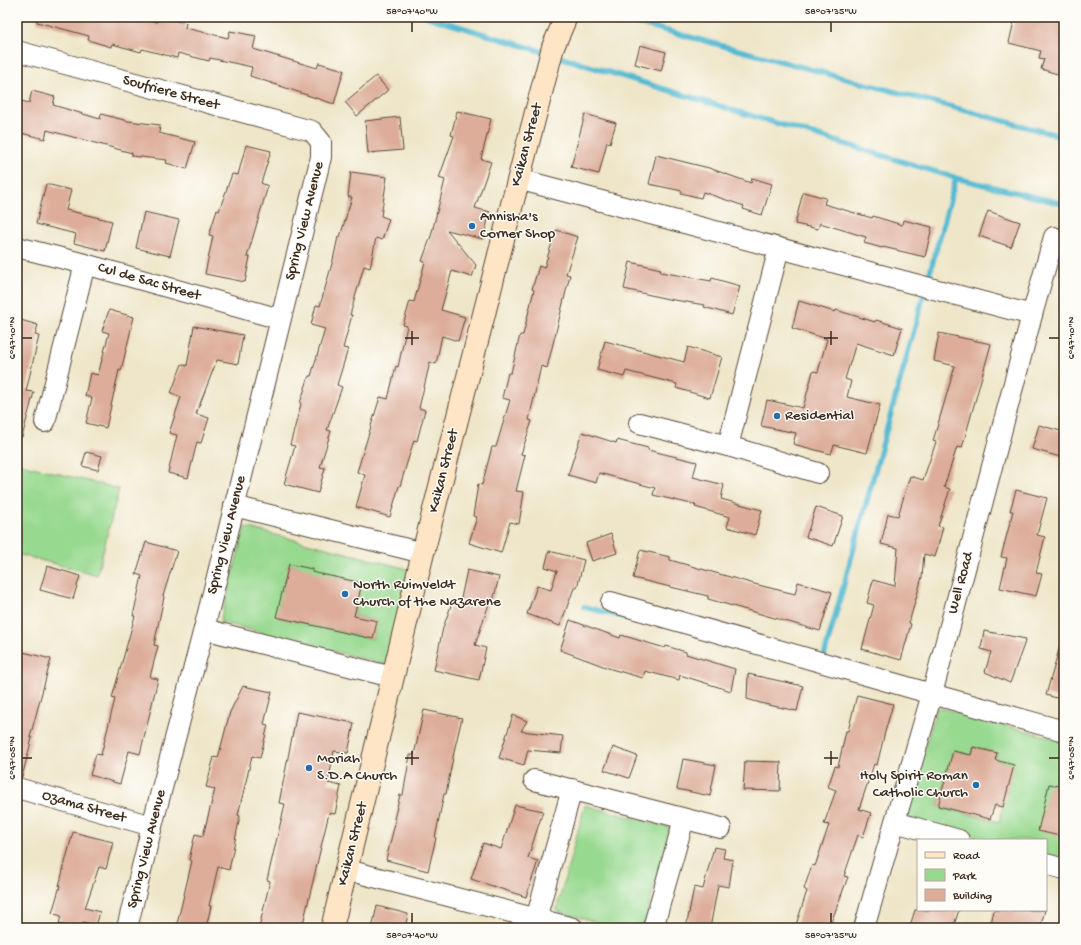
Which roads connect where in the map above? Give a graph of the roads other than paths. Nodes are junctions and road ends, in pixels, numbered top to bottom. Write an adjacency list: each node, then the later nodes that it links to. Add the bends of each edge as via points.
1 (566, 17): 4 (street, Kaikan Street, via 553,47)
2 (17, 51): 3 (street, Soufriere Street, via 312,131)
3 (321, 142): 10 (street, Spring View Avenue, via 321,157)
4 (518, 179): 7 (street); 16 (street, Kaikan Street)
5 (1054, 237): 9 (street, Well Road)
6 (17, 247): 8 (street, Cul de Sac Street)
7 (779, 248): 9 (street); 13 (street)
8 (85, 264): 10 (street, Cul de Sac Street); 11 (street)
9 (1032, 315): 20 (street, Well Road)
10 (280, 319): 15 (street, Spring View Avenue)
11 (45, 422)
12 (639, 423): 13 (street)
13 (728, 446): 14 (street)
14 (818, 473)
15 (234, 506): 16 (street); 18 (street, Spring View Avenue)
16 (423, 553): 19 (street, Kaikan Street)
17 (611, 602): 20 (street)
18 (204, 629): 19 (street); 27 (street, Spring View Avenue)
19 (392, 677): 32 (street, Kaikan Street)
20 (932, 694): 21 (street); 26 (street, Well Road)
21 (1064, 730)
22 (534, 780): 24 (street)
23 (17, 788): 27 (street, Ozama Street)
24 (572, 789): 25 (street); 33 (street)
25 (684, 819): 28 (street); 37 (street)
26 (895, 822): 29 (street); 38 (street, Well Road)
27 (152, 826): 34 (street, Spring View Avenue)
28 (721, 828)
29 (955, 839)
30 (1047, 864): 31 (street)
31 (1064, 869)
32 (347, 870): 33 (street); 35 (street, Kaikan Street)
33 (536, 919): 36 (street)
34 (127, 928)
35 (332, 928)
36 (573, 928)
37 (653, 928)
38 (864, 928)

